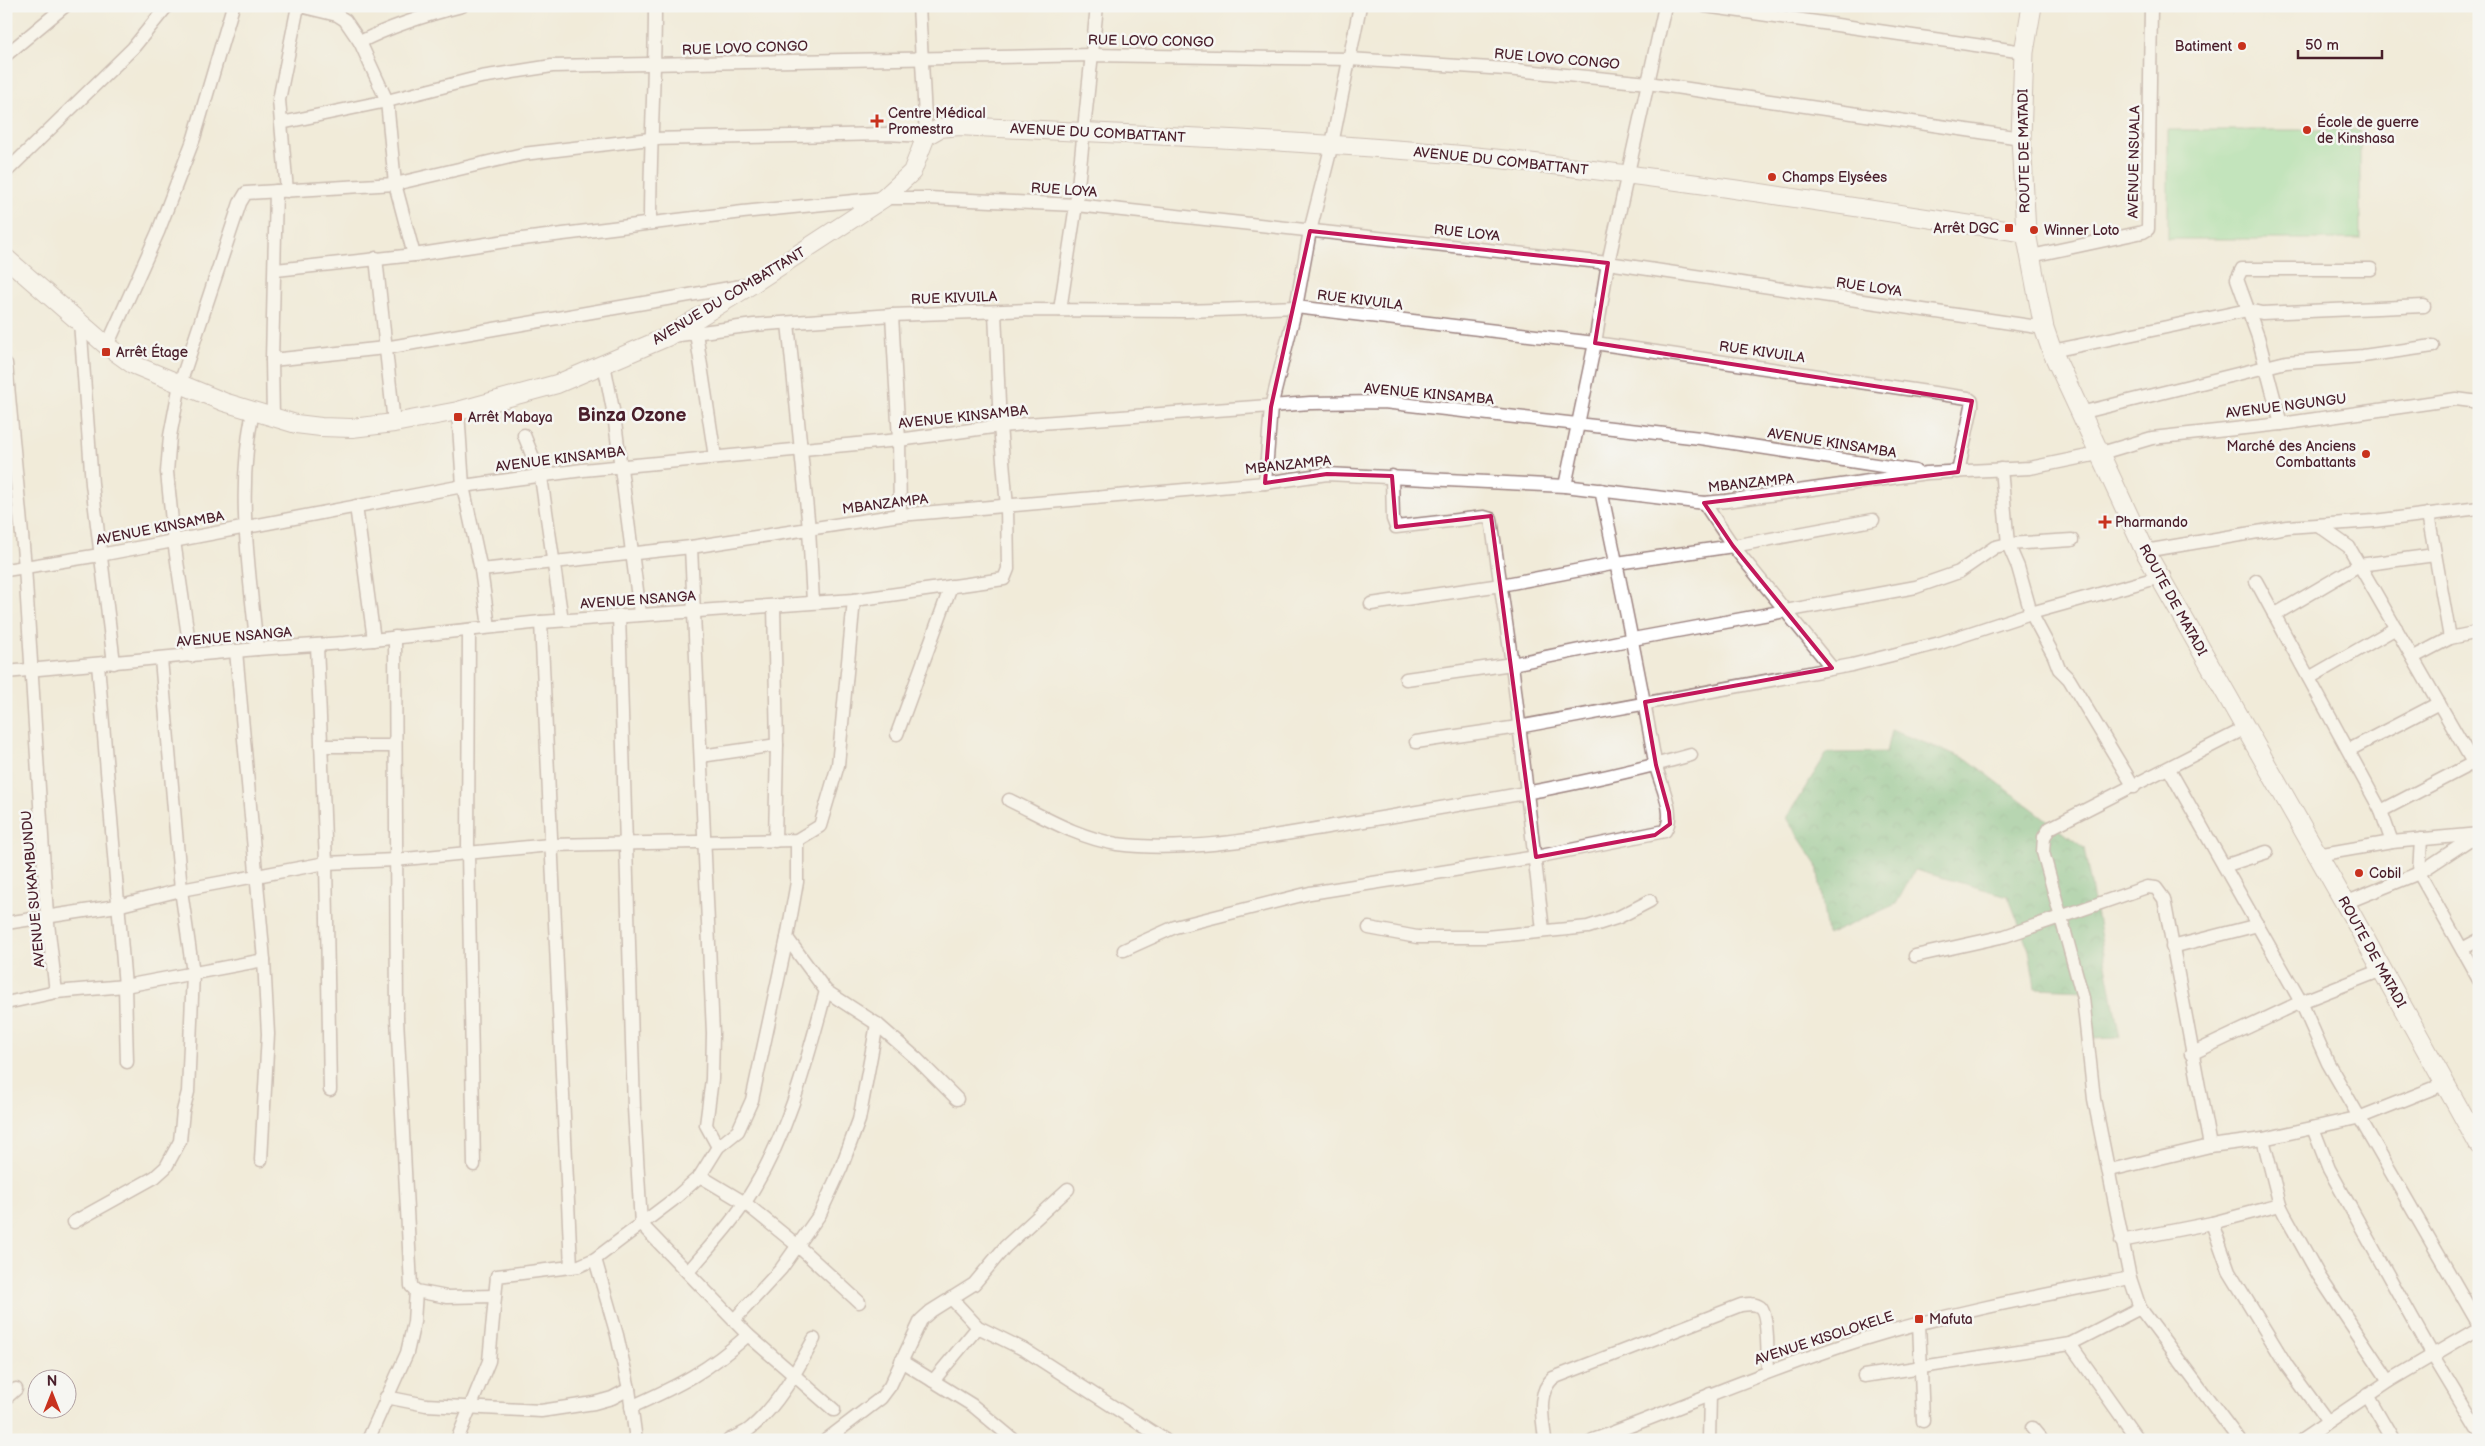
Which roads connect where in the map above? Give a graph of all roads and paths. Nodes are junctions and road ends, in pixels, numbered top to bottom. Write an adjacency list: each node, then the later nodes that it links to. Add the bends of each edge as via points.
1 (65, 6): 16 (street)
2 (167, 6): 29 (street, via 133,48)
3 (233, 6): 58 (street, via 194,138 158,232)
4 (299, 6): 14 (street, via 337,15 345,20); 23 (street, via 280,89)
5 (462, 6): 14 (street, via 386,28)
6 (655, 6): 20 (street)
7 (918, 6): 18 (street)
8 (1097, 6): 17 (street)
9 (1360, 6): 19 (street)
10 (1665, 6): 21 (street)
11 (1705, 6): 15 (street)
12 (2032, 6): 15 (main road, ROUTE DE MATADI)
13 (2151, 6): 39 (street, AVENUE NSUALA, via 2148,229)
14 (360, 42): 22 (street)
15 (2024, 52): 26 (main road, ROUTE DE MATADI)
16 (6, 55)
17 (1092, 55): 18 (street, RUE LOVO CONGO); 19 (street, RUE LOVO CONGO); 24 (street)
18 (922, 57): 20 (street, RUE LOVO CONGO); 25 (street)
19 (1349, 59): 21 (street, RUE LOVO CONGO, via 1506,69); 28 (street)
20 (655, 66): 22 (street, RUE LOVO CONGO, via 552,66 481,77); 27 (street)
21 (1648, 83): 26 (street, RUE LOVO CONGO); 30 (street)
22 (387, 101): 23 (street, RUE LOVO CONGO); 31 (street)
23 (281, 122): 32 (street)
24 (1085, 132): 25 (street, AVENUE DU COMBATTANT, via 959,126 940,128); 28 (street, AVENUE DU COMBATTANT); 34 (street)
25 (926, 136): 27 (street); 33 (street, AVENUE DU COMBATTANT, via 912,172)
26 (2022, 138): 37 (main road, ROUTE DE MATADI)
27 (650, 139): 31 (street, via 523,154); 35 (street)
28 (1332, 144): 30 (street, AVENUE DU COMBATTANT); 36 (street)
29 (6, 172)
30 (1629, 174): 37 (street, AVENUE DU COMBATTANT); 42 (street)
31 (396, 184): 32 (street); 38 (street)
32 (282, 191): 44 (street); 66 (street, via 251,191 243,197)
33 (884, 198): 34 (street, RUE LOYA); 35 (street, RUE LOYA); 45 (street, AVENUE DU COMBATTANT)
34 (1076, 205): 36 (street, RUE LOYA); 48 (street)
35 (650, 222): 38 (street, RUE LOYA)
36 (1310, 231): 42 (street, RUE LOYA); 47 (street)
37 (2026, 233): 39 (main road, ROUTE DE MATADI)
38 (414, 255): 41 (street, RUE LOYA)
39 (2031, 256): 54 (main road, ROUTE DE MATADI)
40 (6, 258): 52 (street, AVENUE DU COMBATTANT)
41 (376, 258): 44 (street, RUE LOYA); 60 (street)
42 (1608, 263): 54 (street, RUE LOYA); 57 (street)
43 (2372, 269): 49 (street, via 2242,270 2236,279)
44 (276, 270): 62 (street)
45 (754, 283): 56 (street, AVENUE DU COMBATTANT); 60 (street)
46 (2424, 306): 49 (street, via 2262,313)
47 (1296, 307): 48 (street, RUE KIVUILA, via 1186,311); 57 (street, RUE KIVUILA); 68 (street)
48 (1060, 310): 50 (street, RUE KIVUILA)
49 (2248, 310): 61 (street); 65 (street)
50 (995, 312): 51 (street, RUE KIVUILA); 76 (street, AVENUE NSANGA)
51 (892, 315): 53 (street, RUE KIVUILA); 78 (street)
52 (80, 322): 58 (street, AVENUE DU COMBATTANT); 109 (street)
53 (788, 323): 55 (street, RUE KIVUILA); 79 (street)
54 (2044, 328): 61 (main road, ROUTE DE MATADI)
55 (696, 333): 56 (street, RUE KIVUILA); 81 (street)
56 (668, 337): 64 (street, AVENUE DU COMBATTANT)
57 (1595, 343): 75 (street); 84 (street, RUE KIVUILA, via 1968,398 1972,406)
58 (108, 346): 66 (street, AVENUE DU COMBATTANT, via 132,364)
59 (2434, 346): 65 (street, via 2363,356 2308,358)
60 (385, 348): 62 (street); 73 (street)
61 (2052, 352): 71 (main road, ROUTE DE MATADI)
62 (272, 360): 72 (street)
63 (6, 364): 114 (street, AVENUE SUKAMBUNDU)
64 (604, 364): 70 (street, AVENUE DU COMBATTANT, via 557,384); 82 (street)
65 (2265, 367): 71 (street); 74 (street)
66 (180, 384): 69 (street, AVENUE DU COMBATTANT); 103 (street, via 167,472)
67 (2479, 402): 74 (street, AVENUE NGUNGU, via 2456,399)
68 (1272, 407): 75 (street, AVENUE KINSAMBA, via 1384,402); 76 (street, AVENUE KINSAMBA); 88 (street)
69 (253, 411): 72 (street, AVENUE DU COMBATTANT); 100 (street, via 244,473)
70 (458, 411): 73 (street, AVENUE DU COMBATTANT); 89 (street)
71 (2080, 413): 80 (main road, ROUTE DE MATADI)
72 (273, 418): 73 (street, AVENUE DU COMBATTANT, via 321,428)
73 (394, 423)
74 (2281, 424): 80 (street, AVENUE NGUNGU, via 2152,438)
75 (1579, 425): 85 (street, AVENUE KINSAMBA, via 1700,438); 90 (street)
76 (1000, 426): 78 (street, AVENUE KINSAMBA); 94 (street, AVENUE NSANGA)
77 (524, 435): 87 (street)
78 (900, 440): 79 (street, AVENUE KINSAMBA); 97 (street)
79 (801, 448): 81 (street, AVENUE KINSAMBA); 101 (street)
80 (2098, 454): 83 (street, MBANZAMPA, via 2030,468); 107 (main road, ROUTE DE MATADI)
81 (715, 457): 82 (street, AVENUE KINSAMBA)
82 (620, 467): 87 (street, AVENUE KINSAMBA); 108 (street)
83 (2001, 469): 84 (street, MBANZAMPA); 104 (street)
84 (1958, 472): 85 (street, MBANZAMPA)
85 (1927, 473): 92 (street, MBANZAMPA, via 1763,498)
86 (1392, 476): 88 (street, MBANZAMPA, via 1327,474); 90 (street, MBANZAMPA); 119 (street, via 1392,519 1396,526 1484,517 1491,519)
87 (541, 477): 89 (street, AVENUE KINSAMBA); 111 (street)
88 (1265, 483): 94 (street, MBANZAMPA)
89 (463, 486): 93 (street, AVENUE KINSAMBA); 116 (street)
90 (1565, 486): 91 (street, MBANZAMPA)
91 (1601, 490): 92 (street, MBANZAMPA); 112 (street)
92 (1704, 503): 105 (street)
93 (356, 506): 100 (street, AVENUE KINSAMBA); 140 (street)
94 (1006, 507): 97 (street, MBANZAMPA); 120 (street, AVENUE NSANGA, via 1007,576 1000,581)
95 (2479, 508): 96 (street)
96 (2428, 514): 99 (street); 110 (street)
97 (900, 515): 101 (street, MBANZAMPA)
98 (1873, 520): 105 (street)
99 (2318, 525): 107 (street, via 2287,527); 113 (street, via 2349,547)
100 (244, 528): 103 (street, AVENUE KINSAMBA); 142 (street)
101 (809, 529): 106 (street, MBANZAMPA); 122 (street)
102 (2072, 540): 104 (street)
103 (174, 541): 109 (street, AVENUE KINSAMBA); 144 (street)
104 (2008, 544): 125 (street, via 1937,581); 128 (street)
105 (1733, 546): 112 (street); 125 (street)
106 (691, 547): 108 (street, MBANZAMPA); 126 (street)
107 (2145, 551): 117 (main road, ROUTE DE MATADI)
108 (632, 553): 111 (street, MBANZAMPA); 127 (street)
109 (100, 555): 114 (street, AVENUE KINSAMBA); 147 (street)
110 (2435, 556): 113 (street); 138 (street)
111 (552, 562): 116 (street, MBANZAMPA); 131 (street)
112 (1617, 562): 119 (street); 139 (street)
113 (2359, 566): 130 (street); 134 (street)
114 (25, 567): 115 (street, AVENUE KINSAMBA); 151 (street, AVENUE SUKAMBUNDU)
115 (6, 570)
116 (481, 570): 133 (street)
117 (2162, 576): 128 (street); 158 (main road, ROUTE DE MATADI)
118 (2256, 582): 130 (street)
119 (1501, 585): 123 (street); 149 (street)
120 (951, 586): 121 (street, AVENUE NSANGA); 159 (street)
121 (854, 600): 122 (street, AVENUE NSANGA); 176 (street, via 838,765 820,826)
122 (813, 602): 124 (street, AVENUE NSANGA)
123 (1372, 604)
124 (774, 606): 126 (street, AVENUE NSANGA); 161 (street)
125 (1785, 610): 139 (street); 150 (street)
126 (694, 611): 127 (street, AVENUE NSANGA); 166 (street)
127 (640, 613): 129 (street, AVENUE NSANGA)
128 (2031, 613): 150 (street, via 1940,643); 170 (street, via 2058,669 2069,679)
129 (619, 615): 131 (street, AVENUE NSANGA); 180 (street)
130 (2274, 615): 153 (street)
131 (562, 620): 132 (street, AVENUE NSANGA)
132 (541, 622): 133 (street, AVENUE NSANGA); 181 (street)
133 (489, 628): 135 (street, AVENUE NSANGA)
134 (2396, 628): 145 (street); 153 (street)
135 (469, 630): 137 (street, AVENUE NSANGA); 183 (street)
136 (2479, 632): 138 (street)
137 (395, 637): 140 (street, AVENUE NSANGA); 163 (street)
138 (2450, 638): 145 (street)
139 (1633, 639): 149 (street); 155 (street)
140 (374, 640): 141 (street, AVENUE NSANGA)
141 (316, 645): 142 (street, AVENUE NSANGA); 162 (street)
142 (257, 649): 143 (street, AVENUE NSANGA)
143 (236, 651): 144 (street, AVENUE NSANGA); 190 (street)
144 (191, 656): 146 (street, AVENUE NSANGA)
145 (2414, 657): 156 (street)
146 (161, 659): 147 (street, AVENUE NSANGA); 191 (street)
147 (114, 663): 148 (street, AVENUE NSANGA)
148 (98, 664): 151 (street, AVENUE NSANGA); 194 (street)
149 (1512, 664): 154 (street); 157 (street)
150 (1832, 668): 155 (street)
151 (33, 670): 152 (street, AVENUE NSANGA); 195 (street, AVENUE SUKAMBUNDU)
152 (6, 672)
153 (2309, 678): 164 (street)
154 (1406, 679)
155 (1645, 702): 157 (street); 167 (street)
156 (2439, 703): 164 (street); 168 (street)
157 (1518, 727): 160 (street); 171 (street)
158 (2244, 729): 169 (street); 184 (main road, ROUTE DE MATADI)
159 (897, 734)
160 (1416, 742)
161 (777, 745): 166 (street); 178 (street)
162 (321, 746): 163 (street); 187 (street)
163 (395, 746): 186 (street)
164 (2349, 750): 173 (street)
165 (1691, 755): 167 (street)
166 (701, 756): 177 (street)
167 (1656, 765): 171 (street); 185 (street, via 1669,812 1670,824 1665,831)
168 (2476, 768): 173 (street)
169 (2169, 769): 170 (street); 188 (street)
170 (2134, 787): 196 (street, via 2066,818 2050,828 2044,837 2043,852)
171 (1526, 792): 172 (street, via 1278,835 1219,843 1152,846 1117,844 1083,836); 185 (street)
172 (1009, 800)
173 (2381, 811): 179 (street)
174 (2478, 834): 175 (street); 189 (street)
175 (2421, 839): 179 (street); 189 (street)
176 (797, 840): 178 (street); 201 (street, via 797,882)
177 (704, 841): 178 (street); 180 (street); 227 (street, via 713,1033 706,1125)
178 (775, 841)
179 (2392, 842): 184 (street)
180 (625, 843): 181 (street); 237 (street)
181 (550, 845): 183 (street); 241 (street)
182 (2267, 852): 188 (street)
183 (468, 853): 186 (street); 229 (street)
184 (2317, 855): 193 (main road, ROUTE DE MATADI)
185 (1536, 857): 200 (street); 205 (street, via 1310,893 1175,927)
186 (395, 860): 187 (street); 244 (street, via 397,1018 410,1278)
187 (326, 863): 190 (street); 220 (street)
188 (2224, 866): 198 (street)
189 (2419, 873): 193 (street); 204 (street)
190 (258, 875): 191 (street); 207 (street)
191 (181, 890): 194 (street); 209 (street)
192 (1650, 901): 200 (street, via 1619,917 1588,927)
193 (2345, 903): 208 (main road, ROUTE DE MATADI)
194 (117, 906): 195 (street); 211 (street)
195 (47, 915): 197 (street); 213 (street, AVENUE SUKAMBUNDU)
196 (2060, 915): 203 (street, via 2147,887 2156,888 2164,899); 206 (street, via 2006,936); 230 (street, via 2083,998 2094,1099)
197 (6, 923)
198 (2258, 925): 203 (street); 214 (street)
199 (1369, 928): 200 (street, via 1440,939)
200 (1543, 930)
201 (787, 938): 212 (street); 227 (street, via 752,1100 738,1131)
202 (2479, 940): 204 (street)
203 (2172, 947): 217 (street)
204 (2462, 949): 210 (street)
205 (1124, 950)
206 (1915, 956)
207 (264, 960): 209 (street); 228 (street, via 268,1034)
208 (2382, 970): 214 (street); 219 (main road, ROUTE DE MATADI)
209 (193, 973): 211 (street); 235 (street, via 188,1092 180,1141 166,1167 154,1177)
210 (2479, 980)
211 (125, 986): 213 (street); 218 (street)
212 (826, 991): 216 (street); 233 (street, via 785,1128)
213 (56, 992): 215 (street)
214 (2301, 1002): 217 (street); 222 (street, via 2328,1063)
215 (6, 1003)
216 (877, 1024): 221 (street); 239 (street, via 859,1120 820,1214)
217 (2192, 1054): 226 (street)
218 (127, 1062)
219 (2444, 1084): 222 (street); 225 (main road, ROUTE DE MATADI)
220 (330, 1090)
221 (957, 1099)
222 (2360, 1117): 223 (street); 252 (street)
223 (2313, 1128): 224 (street); 256 (street, via 2329,1169)
224 (2263, 1139): 226 (street); 234 (street)
225 (2479, 1145)
226 (2210, 1146): 230 (street)
227 (718, 1147): 231 (street)
228 (261, 1160)
229 (474, 1165)
230 (2110, 1170): 238 (street)
231 (700, 1176): 233 (street); 237 (street)
232 (1068, 1189): 246 (street, via 1005,1247 974,1284)
233 (745, 1203): 239 (street); 242 (street)
234 (2280, 1205): 236 (street); 263 (street, via 2319,1276)
235 (74, 1222)
236 (2212, 1223): 238 (street); 272 (street, via 2229,1272 2287,1366)
237 (641, 1224): 240 (street); 242 (street)
238 (2121, 1241): 243 (street)
239 (798, 1246): 247 (street); 249 (street, via 782,1269)
240 (596, 1259): 241 (street); 264 (street)
241 (571, 1267): 245 (street, via 502,1274 497,1276)
242 (688, 1272): 249 (street)
243 (2130, 1278): 248 (street); 250 (street, AVENUE KISOLOKELE)
244 (416, 1291): 245 (street, via 447,1297); 267 (street, via 407,1353)
245 (494, 1296): 268 (street, via 489,1361)
246 (950, 1298): 251 (street); 257 (street, via 920,1320)
247 (858, 1302)
248 (2140, 1308): 255 (street); 289 (street)
249 (734, 1320): 253 (street)
250 (1919, 1323): 258 (street); 259 (street, AVENUE KISOLOKELE)
251 (978, 1326): 262 (street); 283 (street, via 1025,1350)
252 (2479, 1326): 256 (street)
253 (748, 1335): 260 (street); 269 (street, via 697,1376)
254 (814, 1339): 260 (street)
255 (2070, 1344): 258 (street); 288 (street)
256 (2432, 1354): 263 (street); 274 (street)
257 (901, 1361): 262 (street); 276 (street, via 881,1398)
258 (1921, 1366): 261 (street); 271 (street)
259 (1768, 1372): 265 (street, AVENUE KISOLOKELE); 284 (street, via 1766,1316 1761,1307 1741,1305 1553,1378 1542,1394)
260 (794, 1375): 270 (street); 281 (street, via 752,1428)
261 (1864, 1376)
262 (933, 1381): 282 (street, via 972,1405)
263 (2389, 1381): 266 (street)
264 (629, 1389): 268 (street, via 594,1403 542,1411 489,1410); 269 (street)
265 (1710, 1394): 275 (street, AVENUE KISOLOKELE); 286 (street)
266 (2367, 1395): 272 (street); 290 (street)
267 (386, 1397): 268 (street, via 426,1405); 278 (street)
268 (470, 1406): 279 (street)
269 (631, 1407): 280 (street)
270 (834, 1410)
271 (1923, 1421)
272 (2328, 1422): 277 (street)
273 (2032, 1428): 287 (street)
274 (2479, 1432)
275 (1623, 1435): 285 (street, AVENUE KISOLOKELE)
276 (827, 1439)
277 (2306, 1439)
278 (368, 1440)
279 (457, 1440)
280 (636, 1440)
281 (728, 1440)
282 (1014, 1440)
283 (1165, 1440)
284 (1545, 1440)
285 (1593, 1440)
286 (1709, 1440)
287 (2042, 1440)
288 (2138, 1440)
289 (2239, 1440)
290 (2393, 1440)

